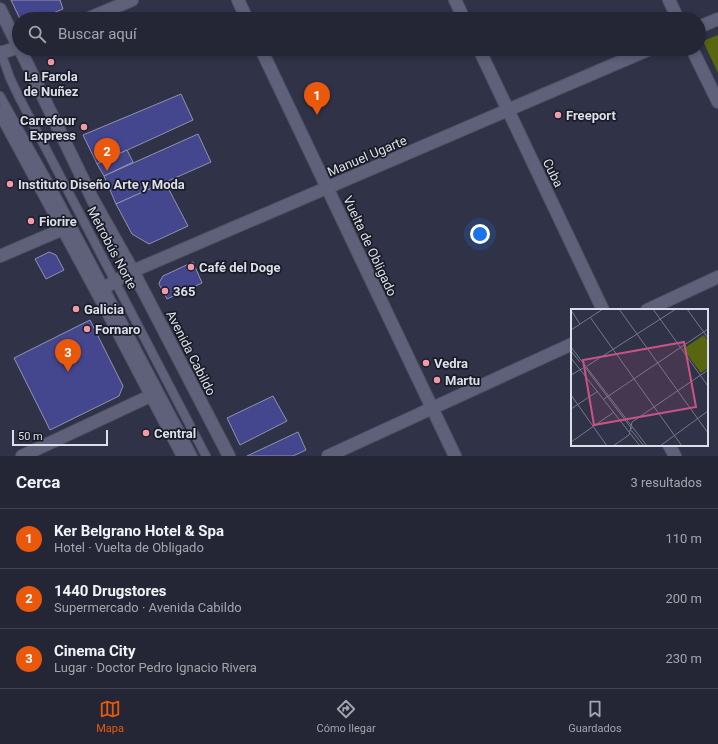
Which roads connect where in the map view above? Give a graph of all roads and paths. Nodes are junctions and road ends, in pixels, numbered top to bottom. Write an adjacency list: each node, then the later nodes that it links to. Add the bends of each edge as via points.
1 (132, 0): 6 (street)
2 (238, 0): 7 (street)
3 (455, 0): 8 (street)
4 (669, 0): 9 (street)
5 (0, 9): 12 (street, Avenida Cabildo)
6 (104, 12)
7 (244, 12)
8 (461, 12)
9 (675, 12)
10 (718, 19): 11 (street)
11 (706, 24)
12 (12, 34)
13 (12, 49): 14 (street)
14 (0, 52): 29 (lane, Metrobús Norte, via 20,99)
15 (23, 56): 27 (street, Avenida Cabildo, via 94,200)
16 (264, 56): 24 (street, Vuelta de Obligado)
17 (481, 56): 22 (street, Cuba)
18 (634, 56): 22 (street, Manuel Ugarte)
19 (695, 56): 21 (street)
20 (0, 96): 30 (lane, Metrobús Norte, via 59,201)
21 (718, 102)
22 (508, 111): 24 (street, Manuel Ugarte); 31 (street, Cuba)
23 (0, 112): 25 (street)
24 (327, 188): 27 (street, Manuel Ugarte); 35 (street, Vuelta de Obligado)
25 (63, 229): 26 (street); 30 (street)
26 (0, 256)
27 (133, 271): 29 (street, Manuel Ugarte); 41 (street, Avenida Cabildo)
28 (718, 277): 32 (street)
29 (115, 281): 30 (street, Manuel Ugarte); 40 (lane, Metrobús Norte)
30 (100, 290): 34 (street); 39 (lane, Metrobús Norte)
31 (603, 309)
32 (649, 309)
33 (571, 344): 35 (street)
34 (150, 396): 37 (street); 38 (street)
35 (432, 407): 42 (street); 43 (street, Vuelta de Obligado)
36 (670, 446): 44 (street)
37 (22, 456)
38 (183, 456)
39 (192, 456)
40 (206, 456)
41 (229, 456)
42 (328, 456)
43 (455, 456)
44 (675, 456)

